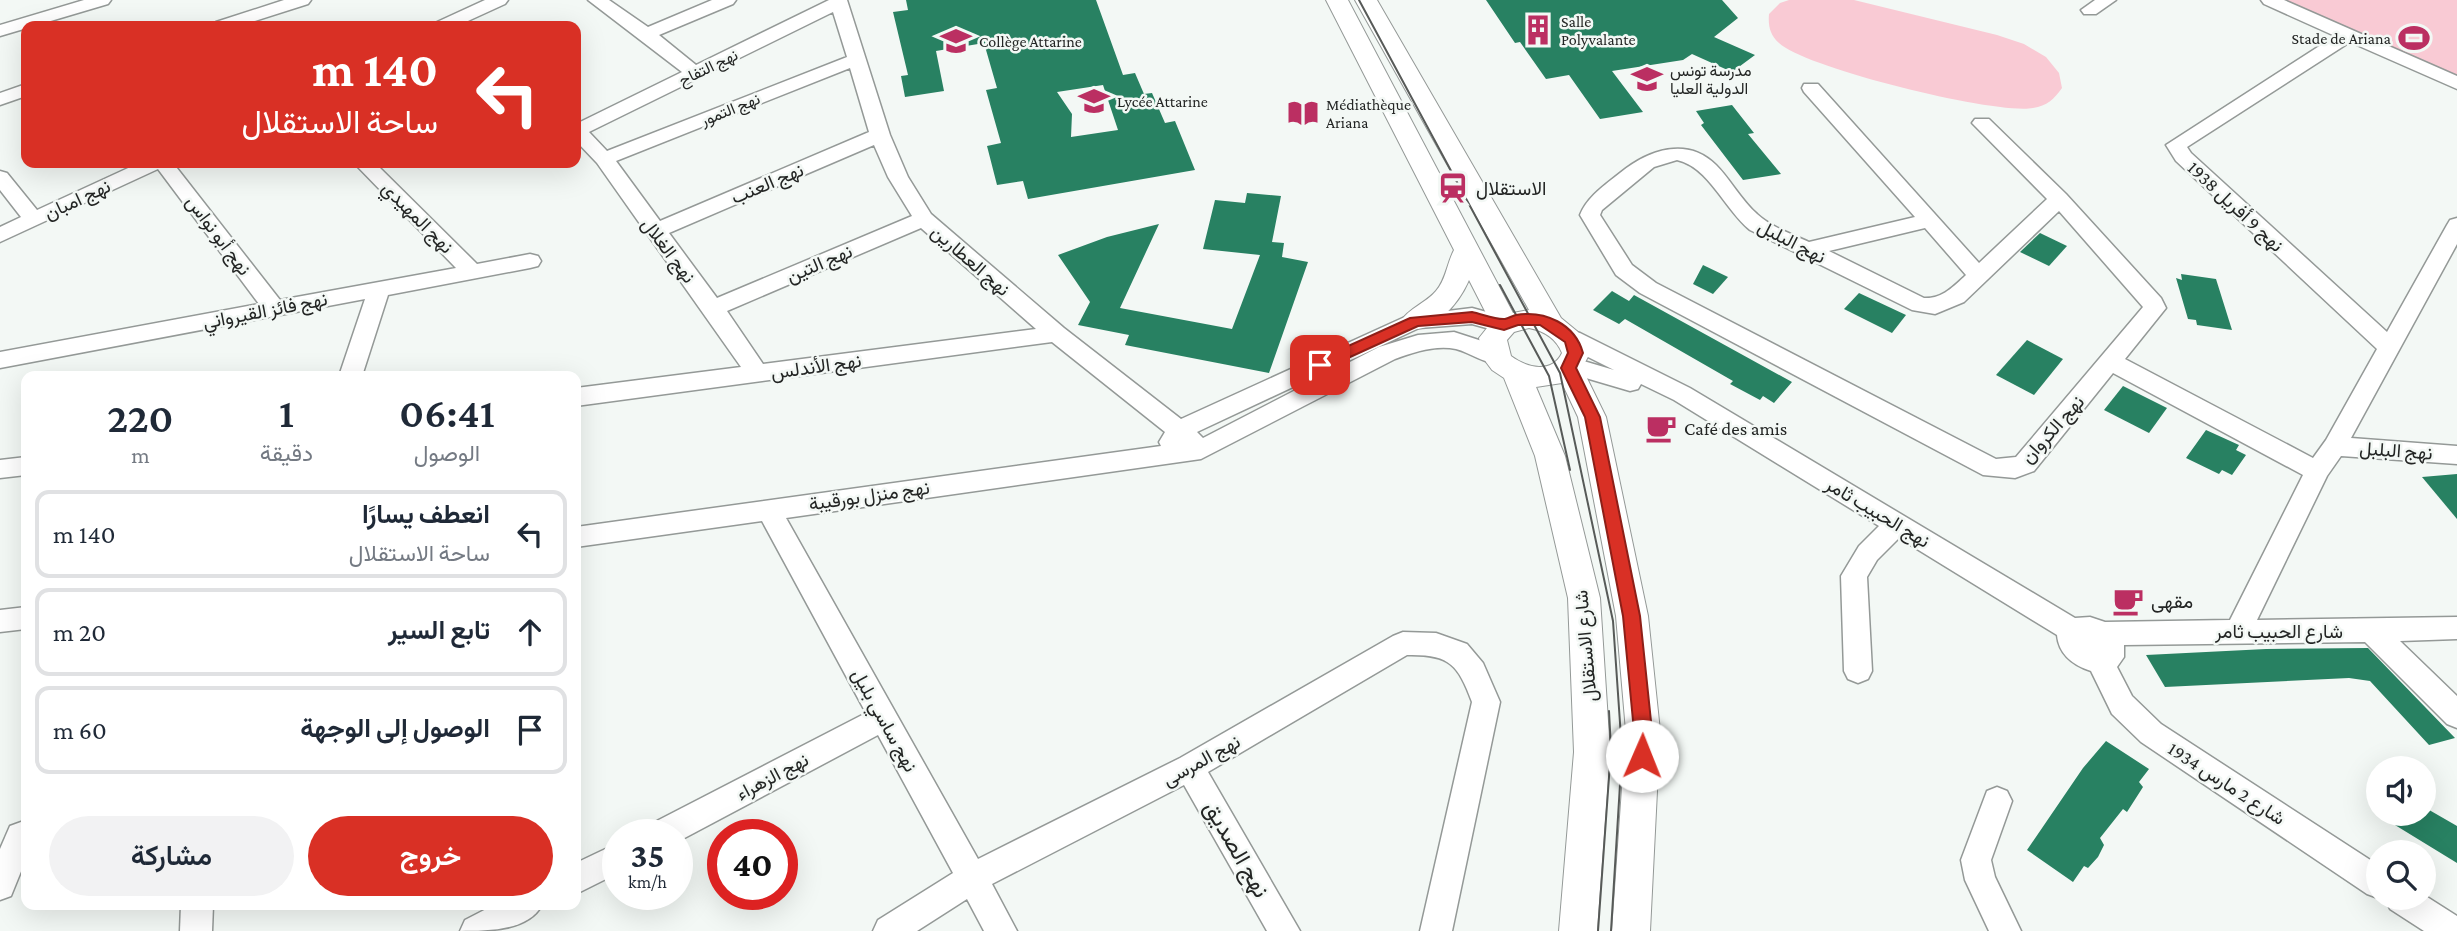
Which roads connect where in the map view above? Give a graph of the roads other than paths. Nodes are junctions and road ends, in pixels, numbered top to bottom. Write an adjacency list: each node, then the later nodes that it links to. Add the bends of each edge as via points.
1 (102, 0): 12 (street)
2 (302, 0): 13 (street)
3 (499, 0): 14 (street)
4 (597, 0): 17 (street)
5 (727, 0): 17 (street)
6 (1337, 0): 42 (street)
7 (1366, 0): 54 (street)
8 (2108, 0): 11 (street)
9 (2270, 0): 18 (street)
10 (838, 1): 19 (street, نهج العطارين); 20 (street, نهج التفاح)
11 (2090, 10)
12 (33, 21)
13 (237, 21)
14 (455, 21)
15 (21, 25): 16 (street)
16 (0, 31)
17 (648, 34): 20 (street)
18 (2347, 36): 21 (street); 53 (street, نهج 9 أفريل 1938, via 2176,145 2177,151)
19 (855, 60): 27 (street, نهج العطارين); 29 (street, نهج التمور)
20 (694, 73): 26 (street, نهج التفاح)
21 (2457, 83)
22 (1811, 88): 37 (street)
23 (21, 92): 24 (street)
24 (0, 99)
25 (1982, 122): 34 (street, نهج الكروان)
26 (581, 129)
27 (880, 135): 36 (street, نهج العطارين, via 898,177); 39 (street, نهج العنب)
28 (581, 136): 29 (street, نهج الغلال)
29 (604, 159): 39 (street, نهج الغلال)
30 (144, 168): 35 (street, نهج امبان)
31 (167, 168): 48 (street, نهج أبو نواس)
32 (369, 168): 45 (street, نهج المهيدي)
33 (2, 183): 35 (street)
34 (2059, 199): 46 (street, نهج البلبل); 56 (street, نهج الكروان, via 2155,308)
35 (34, 219): 40 (street, نهج امبان)
36 (924, 219): 49 (street, نهج التين); 52 (street, نهج العطارين)
37 (1928, 221): 41 (street); 46 (street)
38 (2457, 225): 53 (street)
39 (654, 231): 49 (street, نهج الغلال)
40 (0, 235)
41 (1809, 249): 44 (street, نهج البلبل, via 1745,216 1699,162 1667,154 1637,169 1593,207 1590,215); 46 (street, نهج البلبل, via 1920,305 1947,302)
42 (1465, 252): 50 (street, via 1451,292 1441,305); 51 (street)
43 (530, 261): 45 (street, نهج فائز القيرواني)
44 (1624, 270): 56 (street, نهج الكروان, via 1648,288 2002,470 2025,464)
45 (472, 271): 47 (street, نهج فائز القيرواني)
46 (1978, 275)
47 (379, 289): 48 (street, نهج فائز القيرواني); 58 (street)
48 (274, 308): 55 (street, نهج فائز القيرواني)
49 (713, 308): 59 (street, نهج الغلال)
50 (1415, 321): 51 (street, via 1472,317); 61 (street)
51 (1505, 325): 54 (street, via 1530,319); 57 (street, via 1493,338)
52 (1056, 334): 59 (street, نهج الأندلس); 61 (street, نهج العطارين)
53 (2389, 347): 62 (street)
54 (1565, 349): 57 (street, via 1549,376 1538,377); 70 (street, نهج الحبيب ثامر, via 1633,384 1682,394); 100 (street, via 1592,417 1632,616 1643,731)
55 (0, 360)
56 (2111, 362): 68 (street)
57 (1506, 363): 63 (street, via 1457,338 1419,342 1387,353); 99 (street, شارع الاستقلال, via 1550,456 1584,598 1592,752)
58 (353, 371)
59 (758, 374): 60 (street, نهج الأندلس)
60 (581, 396)
61 (1179, 430): 63 (street, نهج العطارين); 64 (street)
62 (2335, 446): 65 (street, نهج البلبل); 68 (street)
63 (1201, 450): 64 (street, نهج منزل بورقيبة)
64 (1163, 454): 69 (street, نهج منزل بورقيبة)
65 (2457, 455)
66 (21, 467): 67 (street)
67 (0, 469)
68 (2317, 471): 75 (street)
69 (768, 509): 71 (street, نهج منزل بورقيبة); 80 (street, نهج ساسي بليل)
70 (1898, 523): 77 (street, نهج الحبيب ثامر, via 2073,631 2070,641 2077,652 2090,660); 78 (street, via 1868,553 1854,576)
71 (581, 536)
72 (21, 619): 73 (street)
73 (0, 621)
74 (2457, 628): 76 (street, شارع الحبيب ثامر)
75 (2239, 630): 76 (street, شارع الحبيب ثامر); 77 (street, شارع الحبيب ثامر)
76 (2374, 632): 79 (street)
77 (2101, 648): 86 (street, شارع 2 مارس 1934, via 2122,705 2151,733)
78 (1858, 671)
79 (2457, 715)
80 (884, 718): 83 (street, نهج الزهراء); 88 (street, نهج ساسي بليل)
81 (1190, 767): 88 (street, نهج المرسى); 97 (street, نهج الصديق); 98 (street, نهج المرسى, via 1402,644 1429,642 1456,649 1476,674 1486,702)
82 (1997, 801): 101 (street, via 1976,860 1980,880)
83 (691, 819)
84 (16, 837): 89 (street)
85 (602, 865): 87 (street)
86 (2366, 875)
87 (581, 876)
88 (971, 879): 95 (street, نهج المرسى); 96 (street, نهج ساسي بليل)
89 (0, 885)
90 (197, 910): 93 (street)
91 (516, 910): 94 (street)
92 (2420, 910): 102 (street)
93 (196, 931)
94 (476, 931)
95 (889, 931)
96 (1001, 931)
97 (1284, 931)
98 (1436, 931)
99 (1578, 931)
100 (1631, 931)
101 (2005, 931)
102 (2452, 931)

